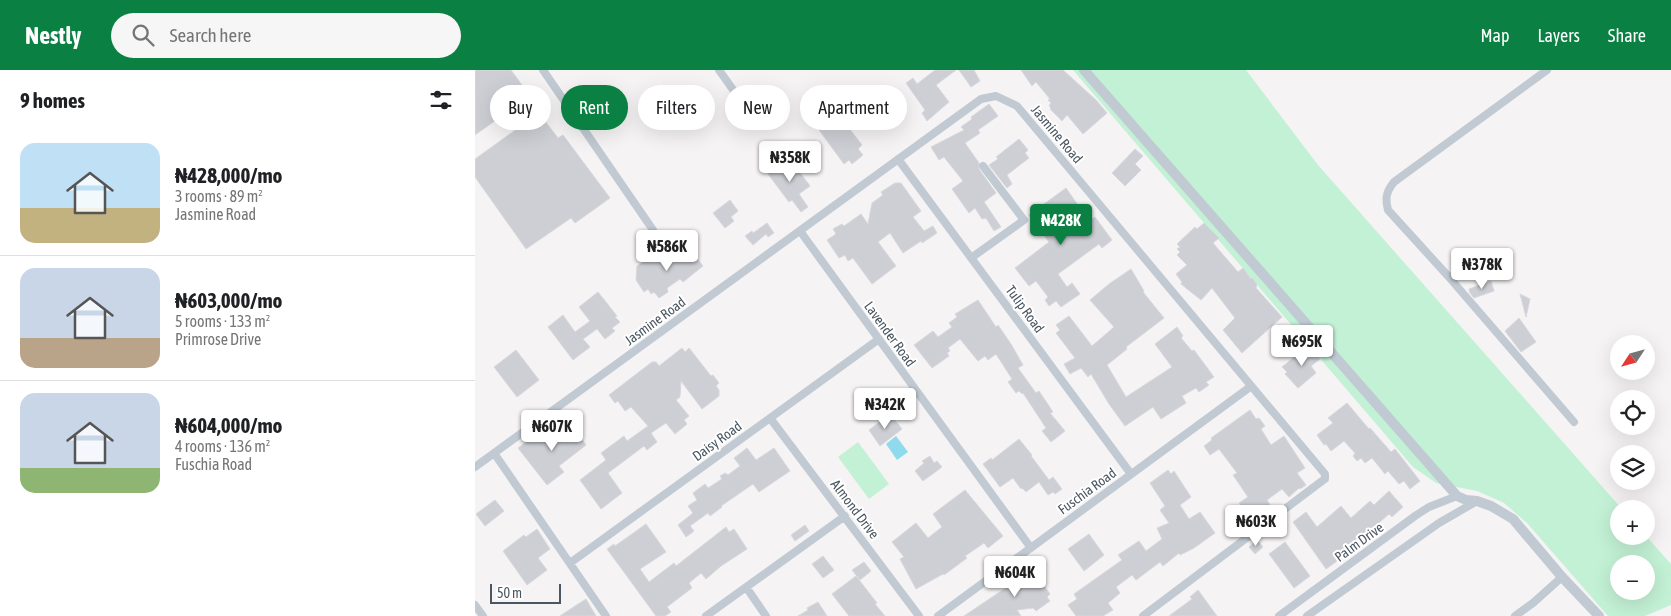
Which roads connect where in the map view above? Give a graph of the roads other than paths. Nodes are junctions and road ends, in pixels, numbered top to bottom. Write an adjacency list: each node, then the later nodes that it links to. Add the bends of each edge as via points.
1 (543, 70): 8 (street)
2 (719, 70): 5 (street)
3 (1084, 70): 18 (street)
4 (1547, 70): 14 (street, via 1394,182 1387,190 1385,200 1388,210)
5 (730, 85)
6 (898, 159): 9 (street, Jasmine Road); 10 (street, Tulip Road); 12 (street, Jasmine Road, via 981,99 997,96 1017,106)
7 (983, 166): 10 (street, via 1024,220)
8 (653, 230)
9 (800, 231): 11 (street, Lavender Road); 15 (street, Jasmine Road)
10 (971, 258): 17 (street, Tulip Road)
11 (879, 339): 13 (street, Daisy Road); 21 (street, Lavender Road)
12 (1250, 386): 17 (street, Fuschia Road); 32 (street, Jasmine Road, via 1325,474 1325,479)
13 (770, 418): 20 (street, Almond Drive); 22 (street, Daisy Road)
14 (1574, 422)
15 (494, 452): 16 (street, Jasmine Road); 22 (street)
16 (475, 467)
17 (1131, 474): 21 (street, Fuschia Road)
18 (1457, 496): 19 (street); 33 (street, Palm Drive, via 1415,516)
19 (1477, 502): 23 (street, via 1513,519); 34 (street, via 1439,523)
20 (845, 516): 24 (street); 30 (street, Almond Drive)
21 (1031, 548): 31 (street, Fuschia Road)
22 (570, 563): 27 (street)
23 (1563, 577): 35 (street); 36 (street)
24 (746, 587): 28 (street); 29 (street)
25 (475, 605): 26 (street)
26 (483, 616)
27 (605, 616)
28 (705, 616)
29 (766, 616)
30 (919, 616)
31 (938, 616)
32 (1143, 616)
33 (1279, 616)
34 (1307, 616)
35 (1515, 616)
36 (1599, 616)

